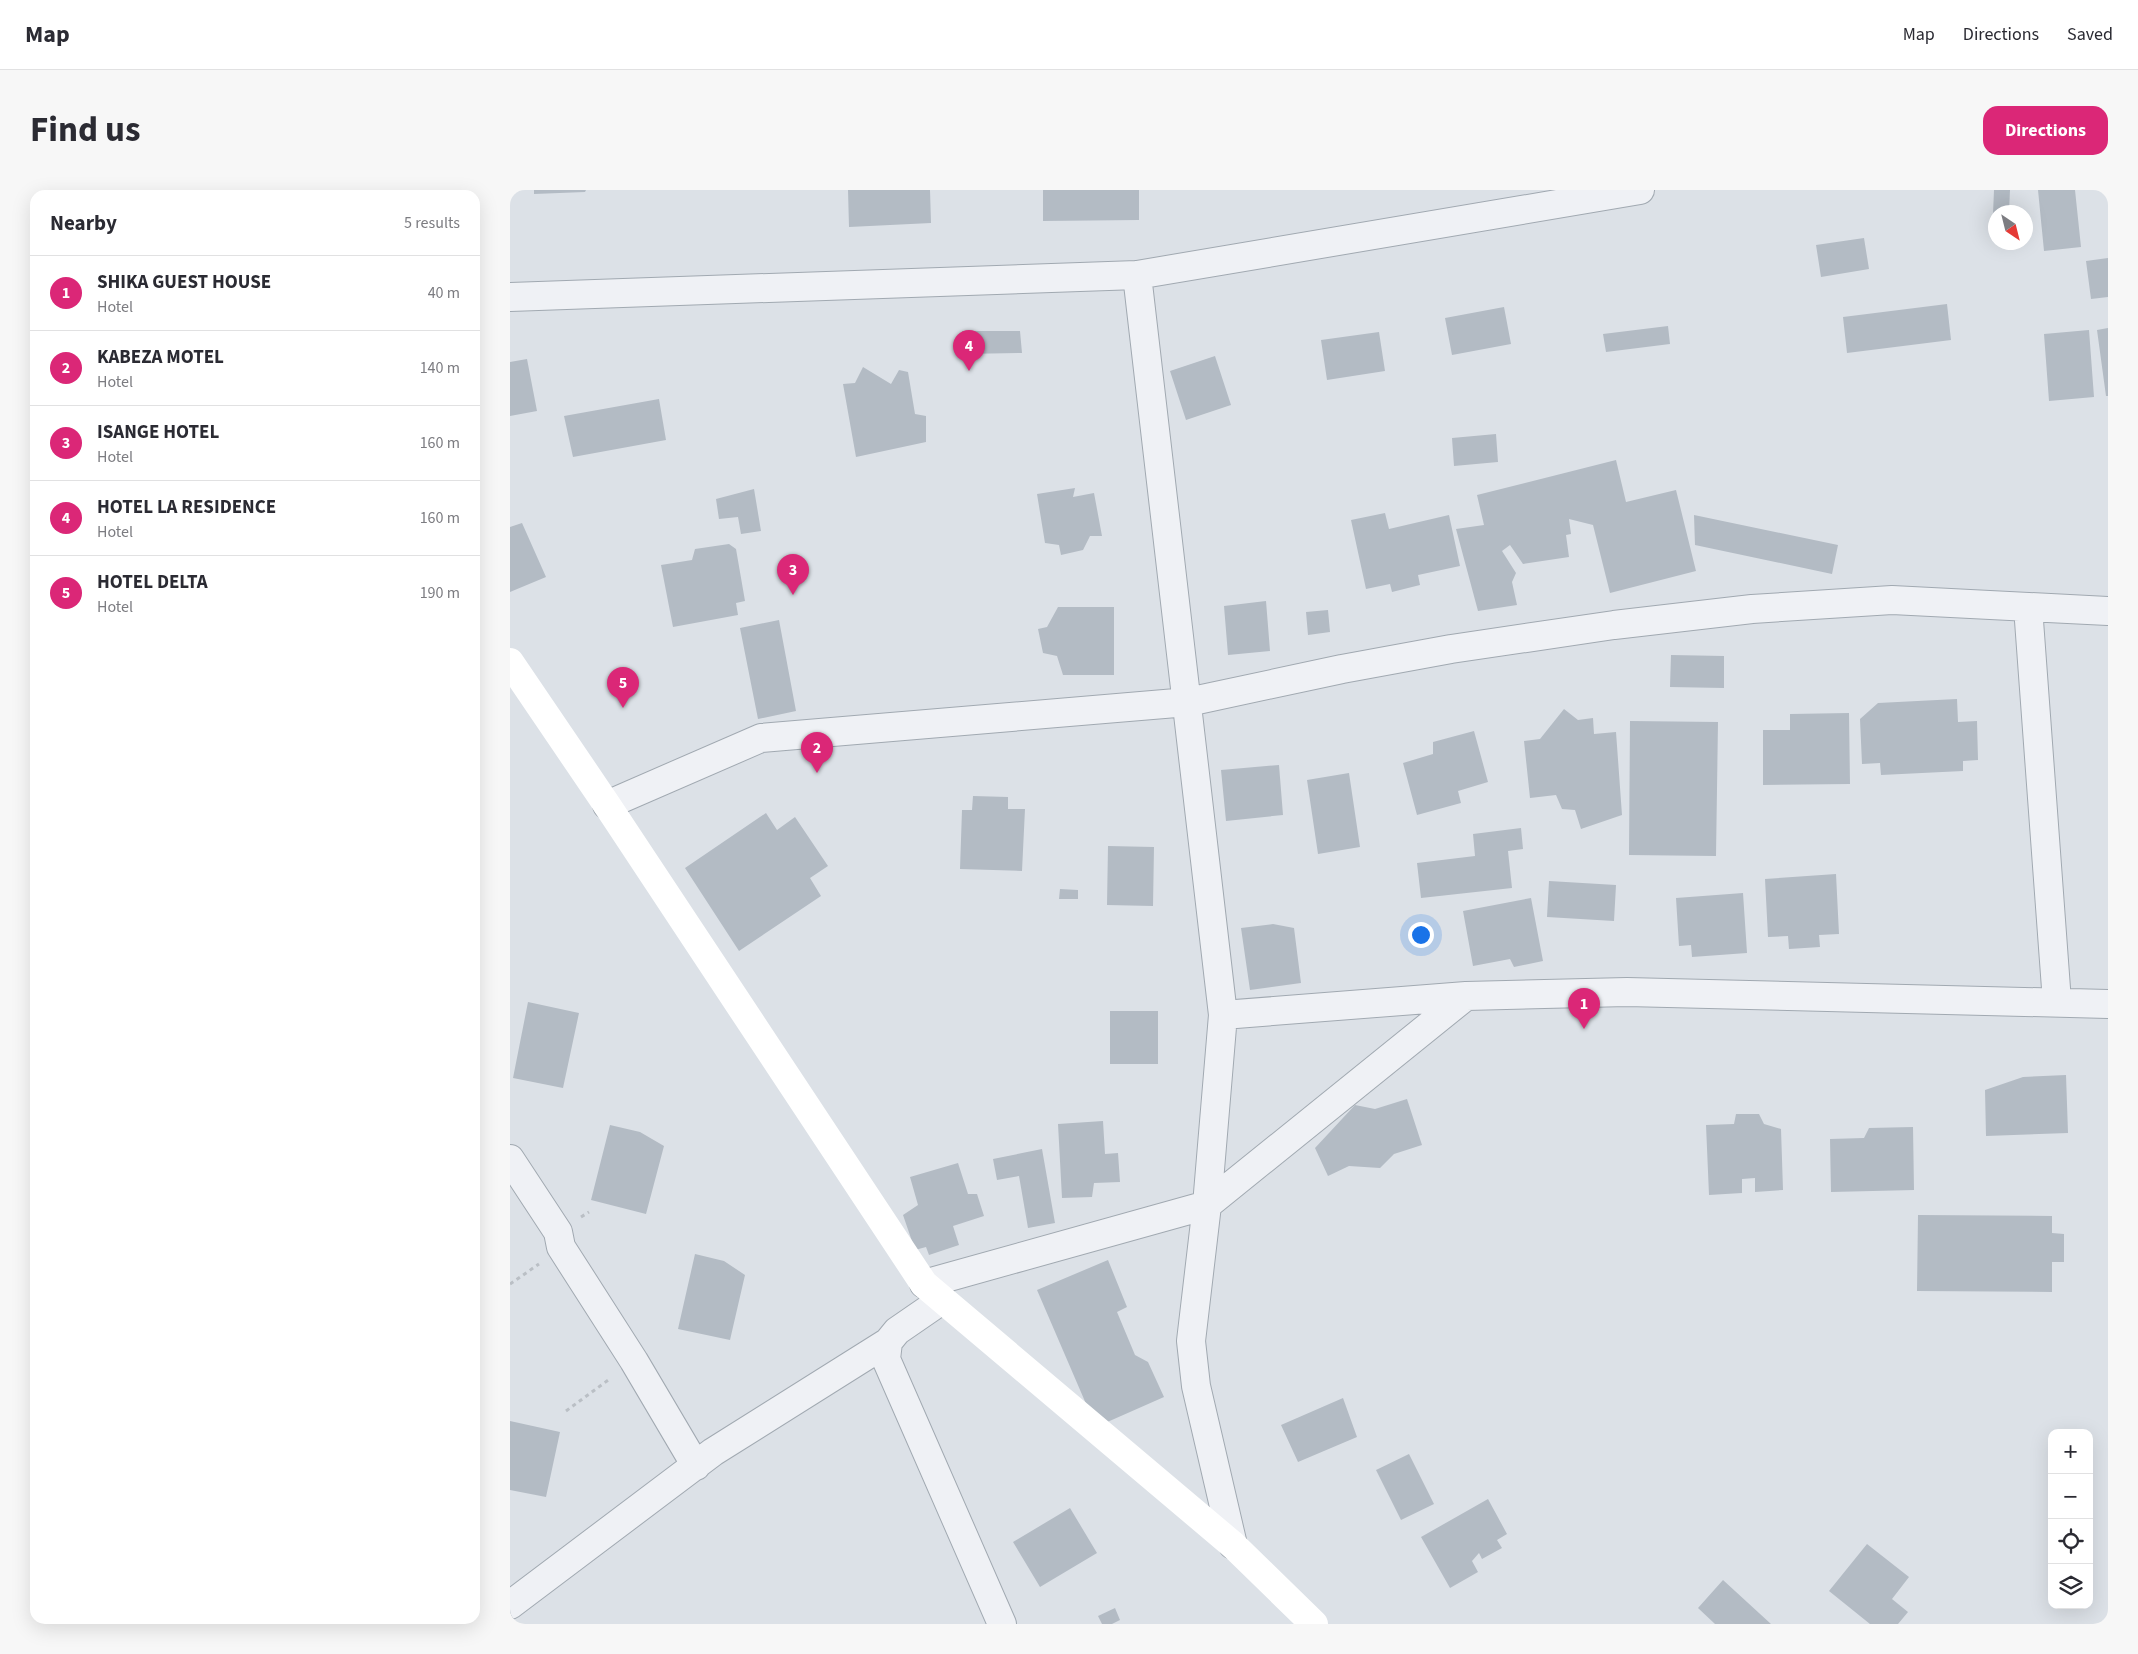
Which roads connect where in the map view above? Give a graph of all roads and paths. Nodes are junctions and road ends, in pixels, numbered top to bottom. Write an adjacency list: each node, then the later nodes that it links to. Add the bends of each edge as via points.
1 (1640, 190): 2 (street)
2 (1137, 275): 3 (street); 7 (street)
3 (510, 296)
4 (2028, 606): 5 (street); 7 (street, via 1892,600 1752,609 1452,649 1342,668); 10 (street)
5 (2108, 611)
6 (510, 662): 8 (main road)
7 (1188, 702): 8 (street, via 761,738); 12 (street)
8 (607, 805): 17 (main road)
9 (1466, 996): 10 (street, via 1627,992); 12 (street); 14 (street)
10 (2057, 1002): 11 (street)
11 (2108, 1004)
12 (1223, 1015): 14 (street)
13 (510, 1159): 15 (street, via 558,1232)
14 (1207, 1205): 17 (street); 22 (street, via 1191,1341 1196,1386)
15 (561, 1247): 16 (path); 19 (street)
16 (510, 1284)
17 (933, 1292): 18 (street); 22 (main road)
18 (888, 1342): 21 (street, via 713,1452); 24 (street, via 886,1359)
19 (634, 1362): 20 (path); 21 (street)
20 (566, 1411)
21 (696, 1466): 23 (street)
22 (1233, 1545): 25 (main road)
23 (510, 1605)
24 (1002, 1624)
25 (1314, 1624)

